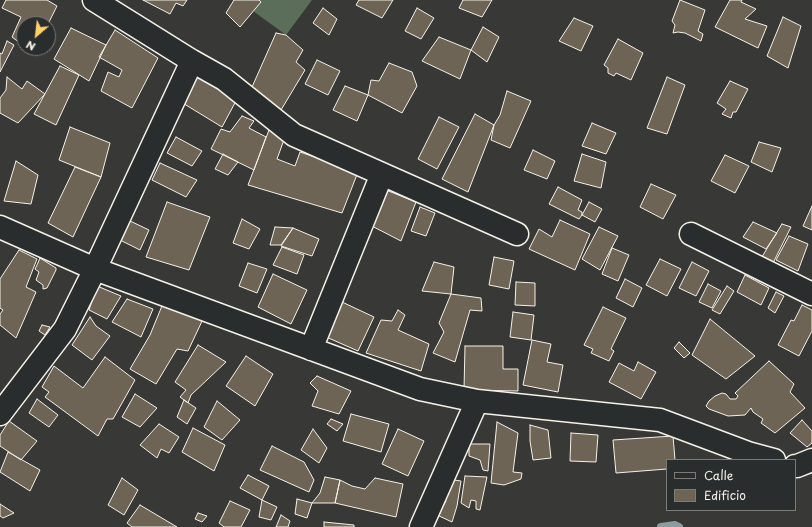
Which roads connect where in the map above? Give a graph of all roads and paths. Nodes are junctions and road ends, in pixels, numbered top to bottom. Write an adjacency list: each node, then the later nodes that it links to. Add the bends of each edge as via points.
1 (94, 0): 2 (street)
2 (192, 61): 3 (street, via 224,79 294,135); 7 (street)
3 (382, 174): 5 (street); 9 (street)
4 (0, 227): 7 (street)
5 (517, 234)
6 (691, 234): 8 (street)
7 (94, 269): 9 (street); 11 (street, via 65,329)
8 (812, 294)
9 (311, 349): 10 (street, via 420,389)
10 (478, 401): 12 (street, via 660,420); 15 (street)
11 (0, 414)
12 (770, 459)
13 (812, 460): 14 (street)
14 (796, 466)
15 (422, 527)

